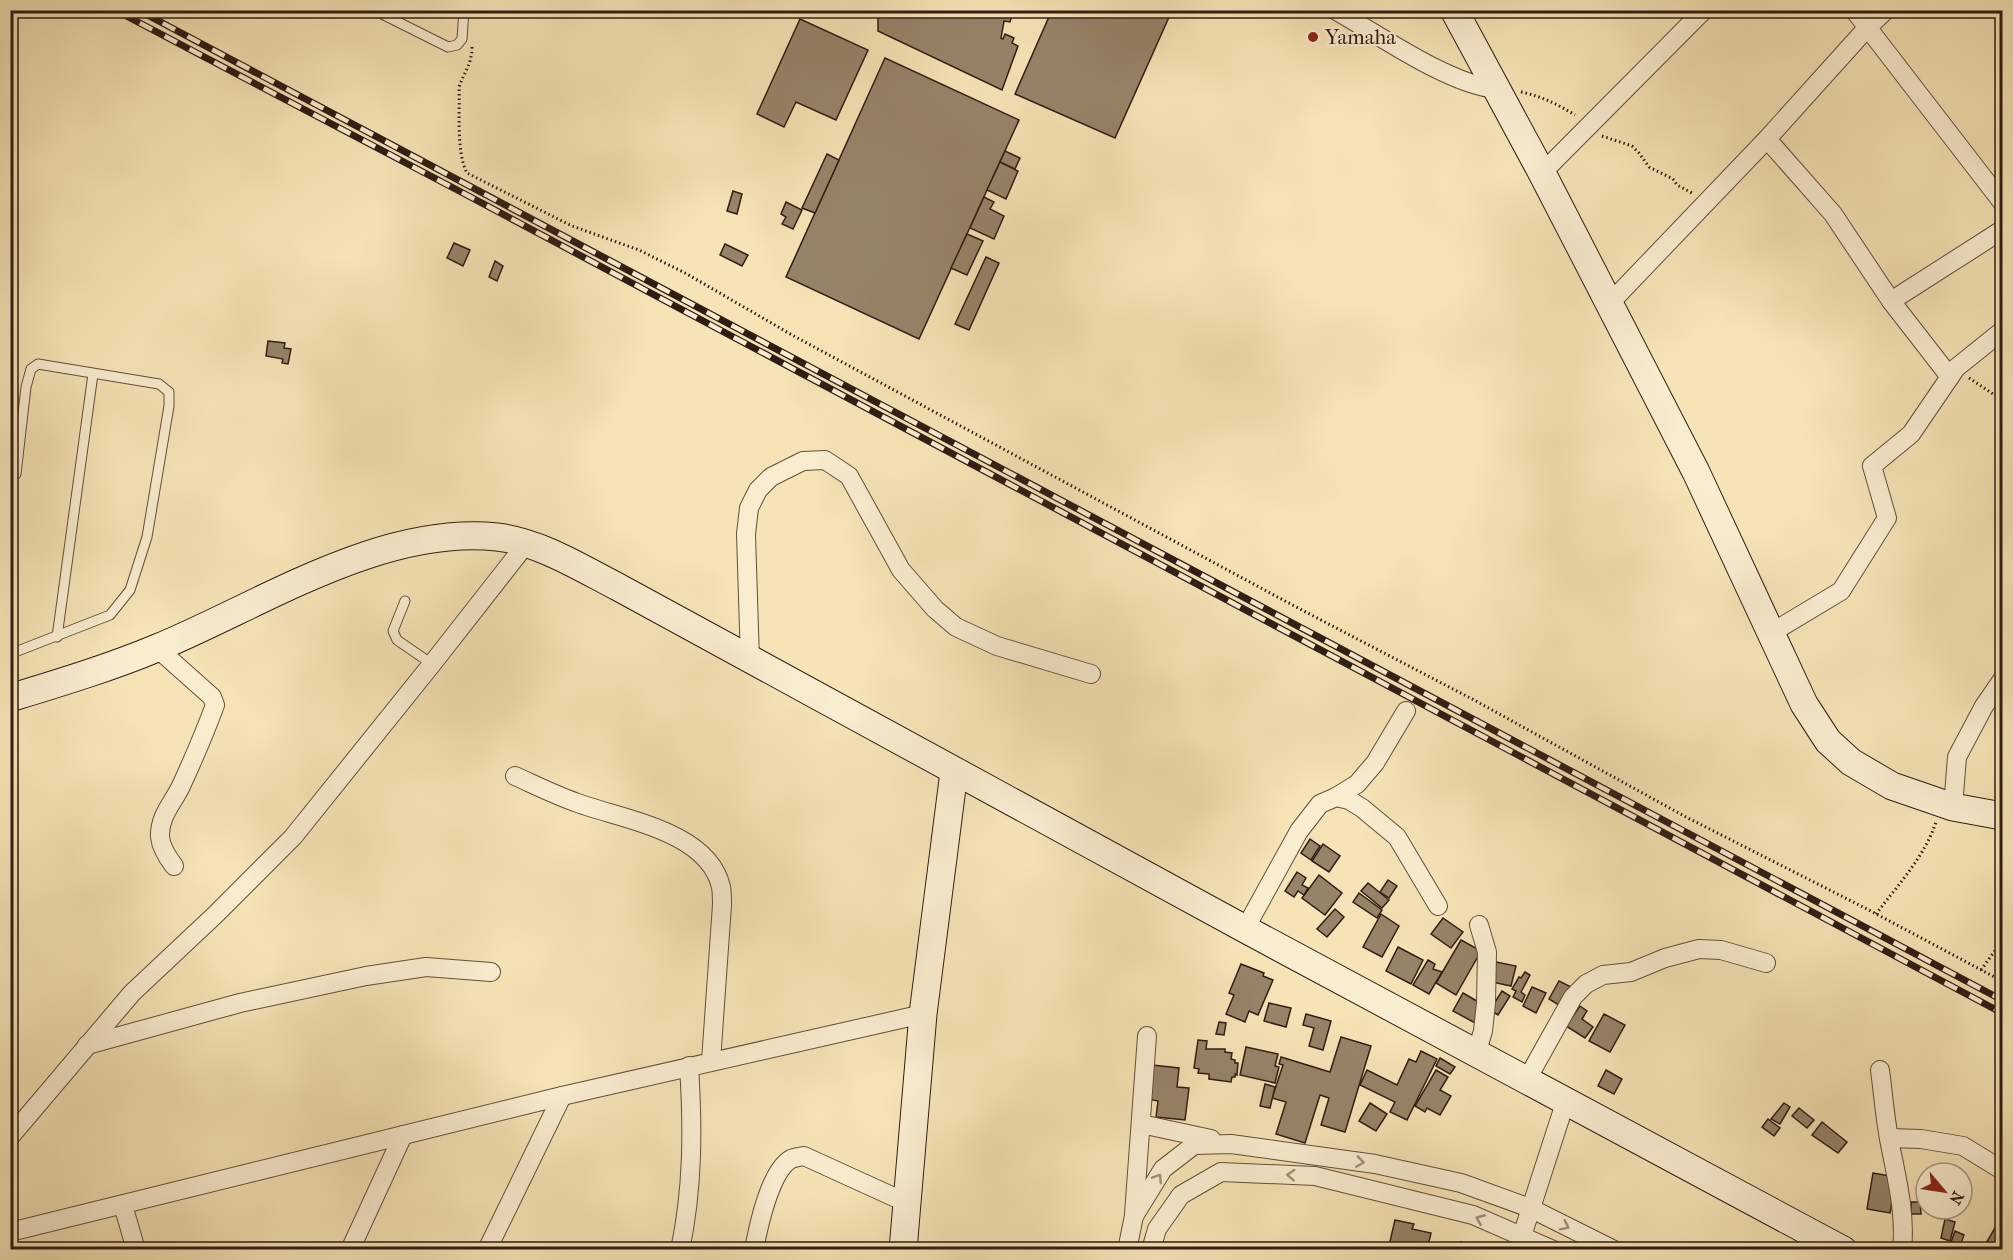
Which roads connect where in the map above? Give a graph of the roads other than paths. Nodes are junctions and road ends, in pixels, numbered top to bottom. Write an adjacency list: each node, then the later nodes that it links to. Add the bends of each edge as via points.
1 (374, 10): 2 (lane, via 448,47 458,45 462,39)
2 (464, 10)
3 (1335, 10): 9 (street, via 1456,77)
4 (1454, 10): 9 (street)
5 (1704, 10): 11 (street)
6 (1854, 10): 8 (street)
7 (1886, 10): 8 (street)
8 (1867, 28): 10 (street); 12 (street)
9 (1496, 89): 11 (street)
10 (1767, 139): 14 (street, via 1833,214); 15 (street)
11 (1542, 173): 15 (street)
12 (2002, 202)
13 (2002, 230): 14 (street)
14 (1891, 301): 17 (street)
15 (1609, 304): 22 (street, via 1696,472)
16 (2002, 331): 17 (street)
17 (1953, 373): 22 (street, via 1911,434 1872,466 1887,518 1841,591)
18 (93, 374): 19 (lane, via 38,364 31,369); 23 (lane); 23 (lane, via 159,384 169,392 169,406 147,537 130,590 110,615)
19 (16, 474)
20 (526, 544): 24 (street, via 499,537 471,537 434,539 382,550 281,589); 26 (street, via 573,563); 27 (street)
21 (405, 601): 27 (lane, via 393,631 397,640)
22 (1771, 633): 35 (street, via 1804,704 1828,741 1870,775)
23 (57, 637): 25 (lane)
24 (157, 648): 30 (street); 37 (street, via 215,705 163,818 160,837)
25 (10, 654)
26 (750, 661): 28 (street, via 746,534 749,508 758,490 771,477 803,461 825,460 849,476 901,570 935,609 957,627 998,646); 32 (street)
27 (432, 664): 45 (street, via 293,837 132,993)
28 (1091, 674)
29 (2002, 680): 35 (street, via 1957,757)
30 (10, 698)
31 (1406, 711): 34 (street, via 1375,763 1357,784)
32 (954, 772): 40 (street); 43 (street)
33 (515, 776): 47 (street, via 576,803 654,825 711,864 721,886 722,905)
34 (1336, 797): 38 (street, via 1362,808 1397,837); 40 (street, via 1320,804 1299,831)
35 (1948, 805): 36 (street)
36 (2002, 816)
37 (174, 866)
38 (1438, 906)
39 (1479, 925): 46 (street, via 1487,952 1486,1003)
40 (1245, 929): 46 (street)
41 (1766, 963): 50 (street, via 1721,950 1699,949 1631,972 1603,975 1573,997)
42 (491, 972): 45 (street, via 426,967 366,976 240,1003)
43 (923, 1014): 47 (street); 61 (street)
44 (1147, 1036): 53 (street)
45 (87, 1045): 55 (street)
46 (1476, 1054): 50 (street)
47 (711, 1062): 48 (street)
48 (689, 1066): 51 (street); 70 (street, via 690,1177)
49 (1880, 1070): 56 (street)
50 (1526, 1081): 52 (street)
51 (562, 1096): 54 (street); 69 (street)
52 (1565, 1102): 63 (street); 77 (street)
53 (1141, 1124): 57 (street); 64 (street)
54 (403, 1135): 62 (street); 68 (street)
55 (10, 1137)
56 (1889, 1138): 59 (street, via 1963,1146); 78 (street, via 1898,1176)
57 (1230, 1144): 58 (street); 64 (street, one-way to 57, via 1163,1169 1194,1145)
58 (1319, 1156): 60 (street); 63 (street, one-way to 63, via 1461,1183)
59 (2002, 1170)
60 (1315, 1176): 66 (street, one-way to 60, via 1473,1215); 74 (street, one-way to 74, via 1221,1172 1181,1195 1157,1229)
61 (907, 1203): 71 (street, via 804,1156 792,1158 782,1166 760,1213); 72 (street)
62 (123, 1205): 65 (street); 67 (street)
63 (1530, 1209): 66 (street); 76 (street, one-way to 76)
64 (1134, 1216): 73 (street)
65 (10, 1232)
66 (1522, 1236): 75 (street)
67 (135, 1248)
68 (350, 1250)
69 (487, 1250)
70 (680, 1250)
71 (754, 1250)
72 (903, 1250)
73 (1127, 1250)
74 (1151, 1250)
75 (1553, 1250)
76 (1614, 1250)
77 (1843, 1250)
78 (1902, 1250)

